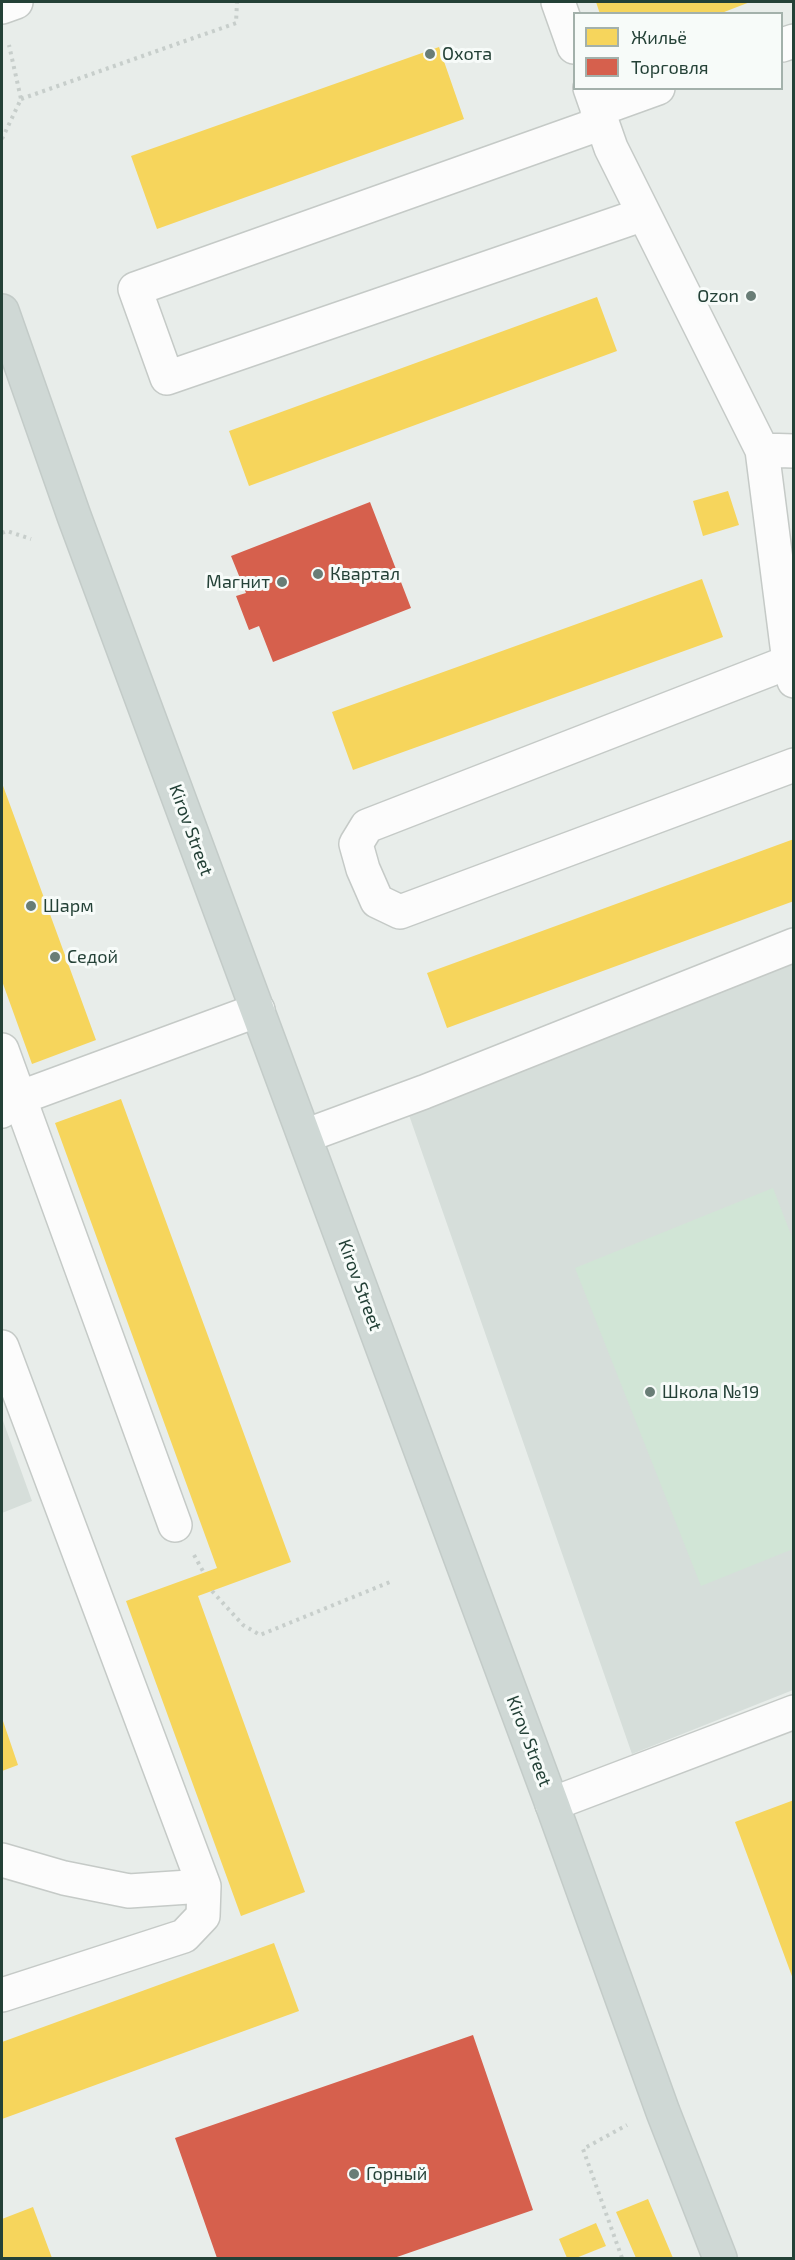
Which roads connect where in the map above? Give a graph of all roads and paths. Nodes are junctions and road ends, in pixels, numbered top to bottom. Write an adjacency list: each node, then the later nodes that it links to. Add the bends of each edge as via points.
1 (16, 2): 4 (street)
2 (237, 2): 8 (path, via 236,23)
3 (558, 2): 5 (street)
4 (2, 7)
5 (573, 44)
6 (9, 45): 8 (path)
7 (651, 90): 9 (street)
8 (21, 99): 10 (path)
9 (596, 107): 11 (street, via 611,148); 11 (street, via 135,289 167,378)
10 (2, 139)
11 (644, 214): 13 (street)
12 (2, 312): 21 (main road, Kirov Street)
13 (778, 450): 18 (street)
14 (2, 527): 15 (path)
15 (7, 531): 16 (path); 17 (path)
16 (2, 533)
17 (31, 539)
18 (791, 671): 19 (street, via 367,826 356,844 377,901 400,912)
19 (794, 765)
20 (794, 945): 24 (street)
21 (258, 1010): 23 (street); 24 (main road, Kirov Street)
22 (2, 1050): 23 (street)
23 (10, 1104): 26 (street)
24 (305, 1136): 30 (main road, Kirov Street)
25 (2, 1347): 32 (street)
26 (175, 1525)
27 (390, 1582): 28 (path, via 260,1635 243,1626)
28 (212, 1591)
29 (794, 1712): 30 (street)
30 (552, 1804): 36 (main road, Kirov Street)
31 (2, 1860): 32 (street, via 129,1891)
32 (204, 1886): 33 (street, via 203,1916 184,1936)
33 (2, 1995)
34 (627, 2125): 35 (path, via 583,2149)
35 (622, 2259)
36 (720, 2259)

